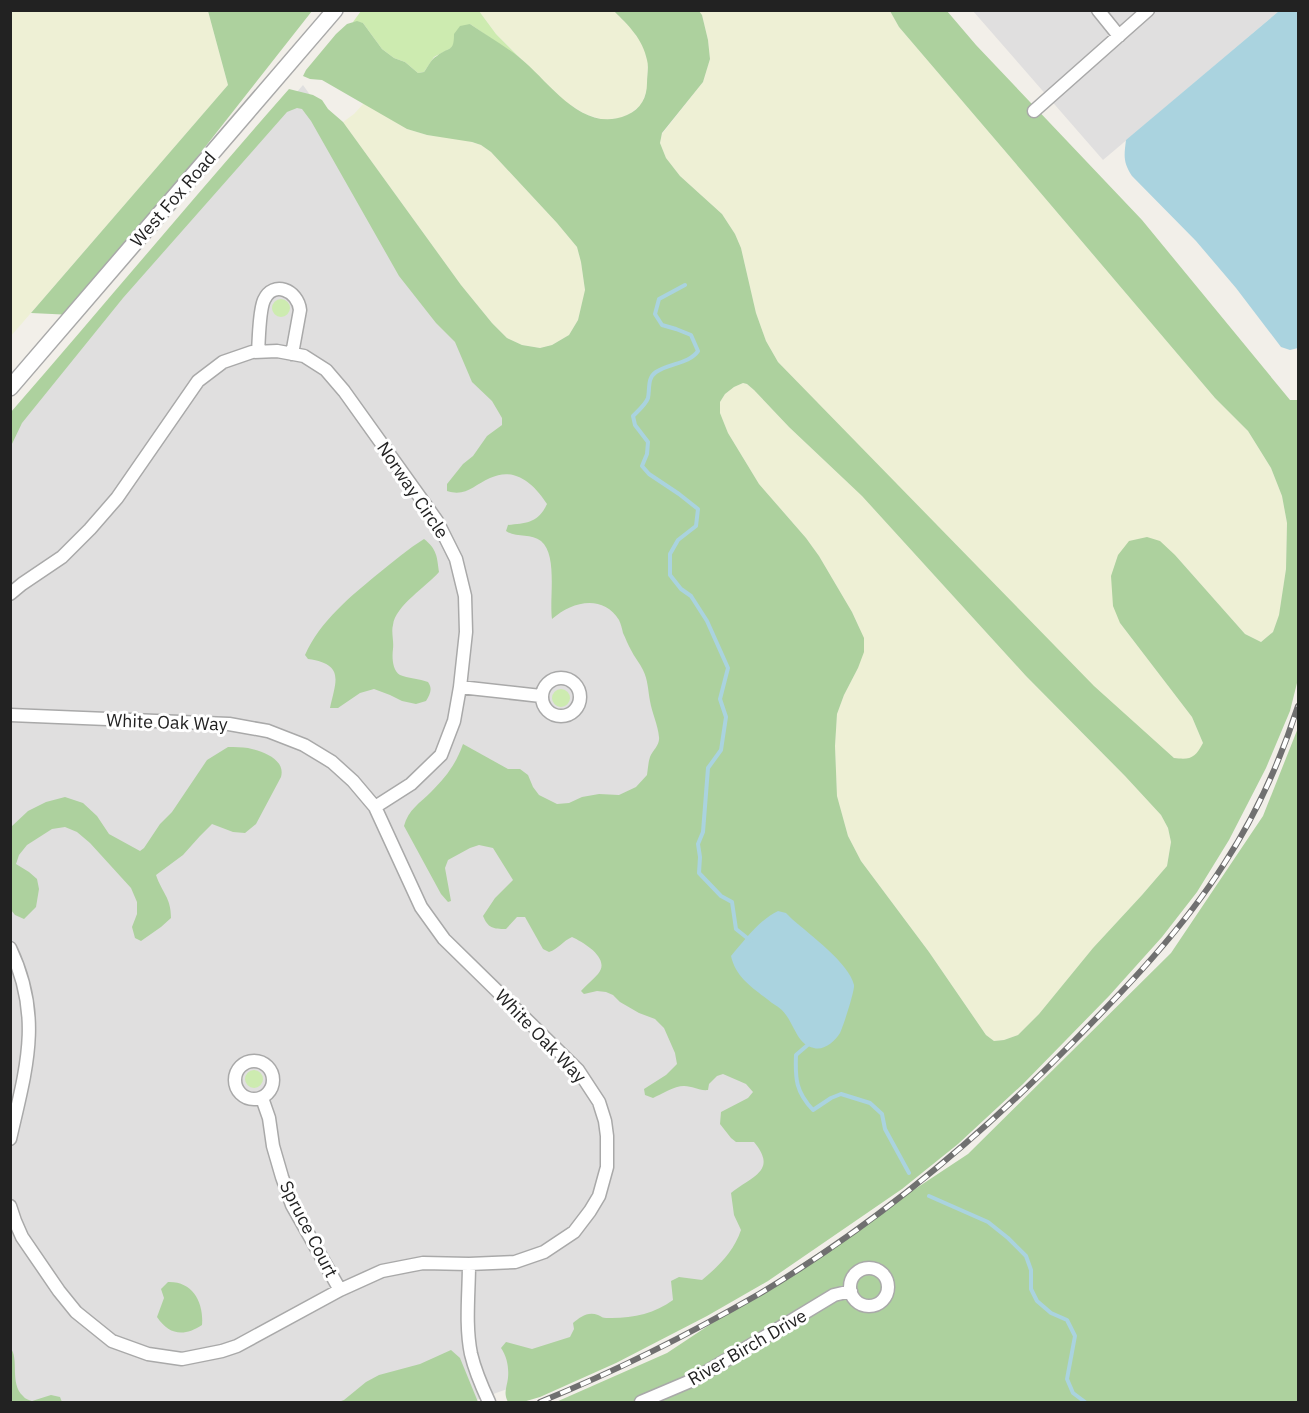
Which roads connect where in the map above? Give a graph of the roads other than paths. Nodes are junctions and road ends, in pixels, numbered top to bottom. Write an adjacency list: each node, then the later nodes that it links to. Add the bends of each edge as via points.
1 (335, 10): 8 (street, West Fox Road)
2 (1098, 10): 4 (street)
3 (1148, 10): 4 (street)
4 (1119, 36): 5 (street)
5 (1034, 111)
6 (258, 352): 7 (street, Norway Circle); 7 (street, via 264,300 272,292 283,290 293,294 300,310); 9 (street, Norway Circle, via 223,362 198,381 117,498 90,530 62,557)
7 (292, 354): 10 (street, Norway Circle, via 304,356 326,370 438,521 456,560 465,596)
8 (10, 388)
9 (10, 594)
10 (460, 687): 11 (street); 13 (street, Norway Circle, via 454,722 441,755 411,783)
11 (541, 696)
12 (10, 716): 13 (street, White Oak Way, via 229,724 268,731 304,745 332,762)
13 (375, 807): 18 (street, White Oak Way, via 421,907 444,939 578,1070 599,1102 605,1121 607,1167 599,1196 574,1232 544,1252 515,1262)
14 (10, 948): 16 (street, via 25,988 30,1035 26,1075)
15 (262, 1098): 19 (street, Spruce Court, via 287,1193)
16 (10, 1139)
17 (10, 1206): 19 (street, White Oak Way, via 22,1237 76,1312 112,1341 148,1354 182,1359 222,1352)
18 (470, 1264): 19 (street, White Oak Way, via 423,1263 382,1271); 21 (street, via 470,1352)
19 (340, 1290)
20 (851, 1291): 22 (street, River Birch Drive, via 834,1295 693,1380)
21 (489, 1402)
22 (641, 1402)

